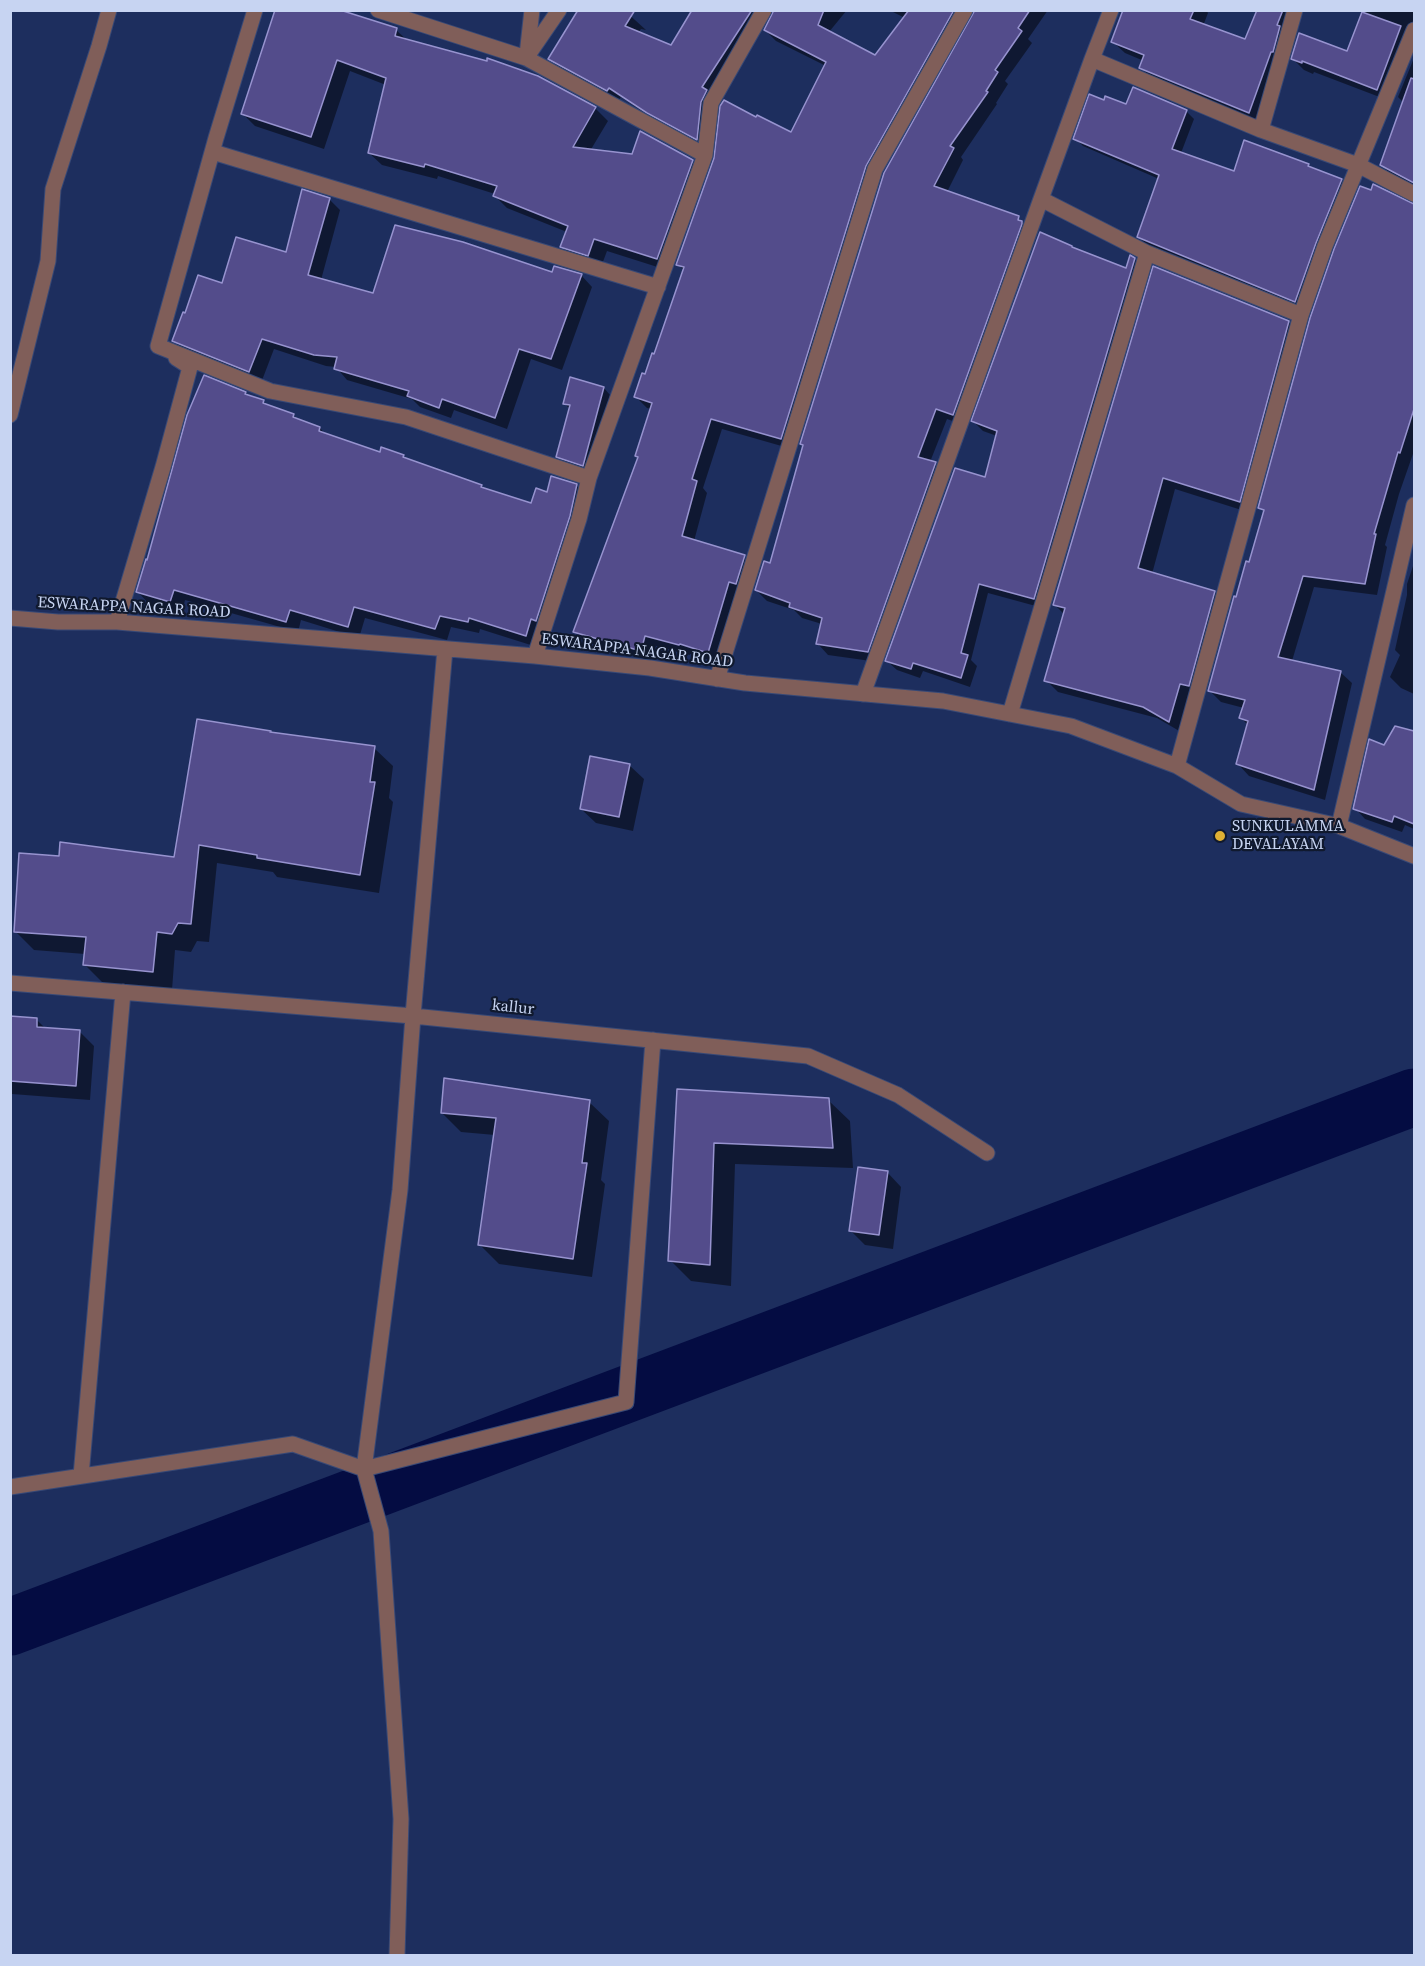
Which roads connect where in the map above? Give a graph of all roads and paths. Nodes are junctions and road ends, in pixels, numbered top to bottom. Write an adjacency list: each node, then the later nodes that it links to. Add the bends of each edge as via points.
1 (109, 10): 23 (street, via 53,189 48,261)
2 (255, 10): 14 (street)
3 (378, 10): 11 (street)
4 (532, 10): 11 (street)
5 (559, 10): 11 (street)
6 (764, 10): 15 (street, via 711,103)
7 (965, 10): 30 (street, via 875,169)
8 (1111, 10): 12 (street)
9 (1295, 10): 13 (street)
10 (1414, 30): 16 (street)
11 (526, 58): 15 (street)
12 (1092, 58): 13 (street); 18 (street)
13 (1261, 130): 16 (street)
14 (213, 152): 20 (street); 22 (street)
15 (705, 155): 20 (street)
16 (1358, 165): 17 (street); 21 (street)
17 (1414, 194)
18 (1041, 199): 19 (street); 31 (street)
19 (1147, 253): 21 (street); 32 (street)
20 (658, 287): 24 (street)
21 (1301, 315): 33 (street)
22 (158, 346): 24 (street, via 270,391 406,417); 27 (street, via 190,367)
23 (10, 415)
24 (589, 478): 29 (street)
25 (1414, 505): 34 (street)
26 (10, 618): 27 (street, ESWARAPPA NAGAR ROAD)
27 (117, 622): 28 (street, ESWARAPPA NAGAR ROAD)
28 (445, 649): 29 (street, ESWARAPPA NAGAR ROAD); 38 (street)
29 (535, 656): 30 (street, ESWARAPPA NAGAR ROAD)
30 (717, 679): 31 (street, ESWARAPPA NAGAR ROAD)
31 (863, 694): 32 (street, ESWARAPPA NAGAR ROAD, via 943,701)
32 (1010, 714): 33 (street, ESWARAPPA NAGAR ROAD, via 1071,726)
33 (1177, 766): 34 (street, ESWARAPPA NAGAR ROAD, via 1240,804)
34 (1339, 826): 35 (street, ESWARAPPA NAGAR ROAD)
35 (1414, 856)
36 (10, 983): 37 (street, kallur)
37 (123, 992): 38 (street, kallur); 42 (street)
38 (413, 1016): 39 (street, kallur); 41 (street, via 400,1190)
39 (653, 1040): 40 (street, kallur, via 808,1056 898,1095); 41 (street, via 626,1402)
40 (987, 1153)
41 (364, 1469): 42 (street, via 293,1444); 44 (street, via 381,1531 401,1819)
42 (81, 1476): 43 (street)
43 (10, 1487)
44 (397, 1956)

